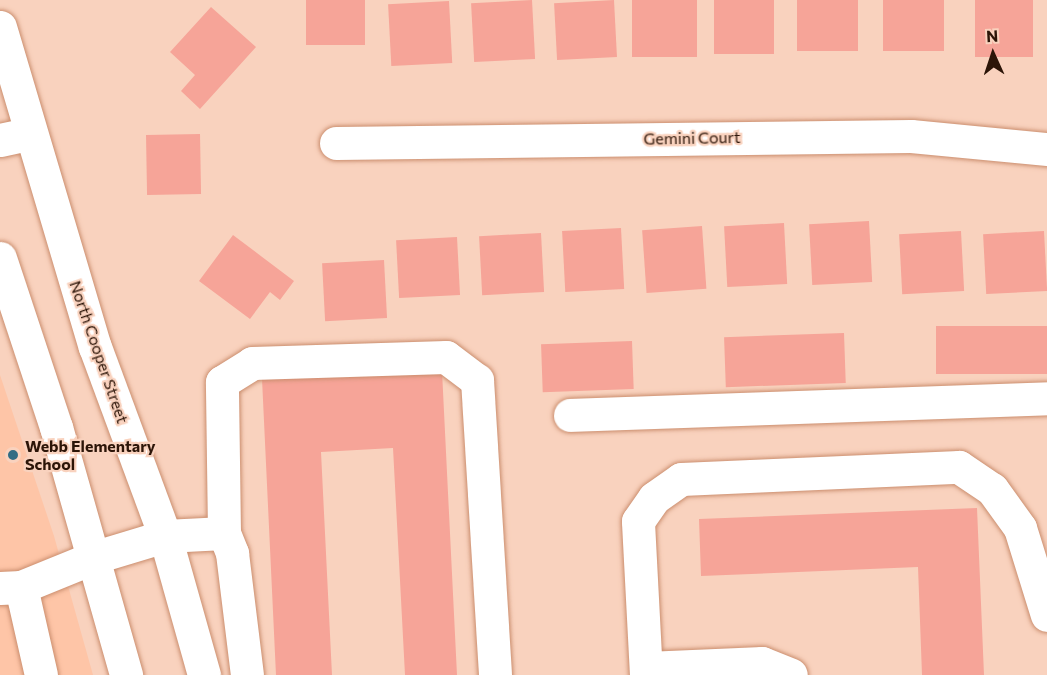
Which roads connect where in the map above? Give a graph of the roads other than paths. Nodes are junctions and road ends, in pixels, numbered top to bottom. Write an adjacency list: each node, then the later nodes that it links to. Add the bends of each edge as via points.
1 (0, 27): 2 (main road, North Cooper Street)
2 (14, 137): 9 (main road, North Cooper Street)
3 (336, 143): 4 (main road, Gemini Court, via 911,136)
4 (1047, 149)
5 (0, 258): 10 (main road, via 56,427)
6 (1047, 398): 7 (main road)
7 (570, 415)
8 (224, 533): 9 (main road); 18 (main road, via 232,553); 19 (main road, via 222,382 252,363 446,357 477,380)
9 (165, 536): 10 (main road); 17 (main road, North Cooper Street)
10 (92, 558): 11 (main road); 16 (main road)
11 (10, 588): 15 (main road)
12 (1047, 615): 14 (main road, via 1020,528 992,489 959,467 681,479 654,498 638,521)
13 (724, 670): 14 (main road); 20 (main road, via 762,663)
14 (646, 672)
15 (41, 675)
16 (126, 675)
17 (204, 675)
18 (247, 675)
19 (495, 675)
20 (791, 675)

